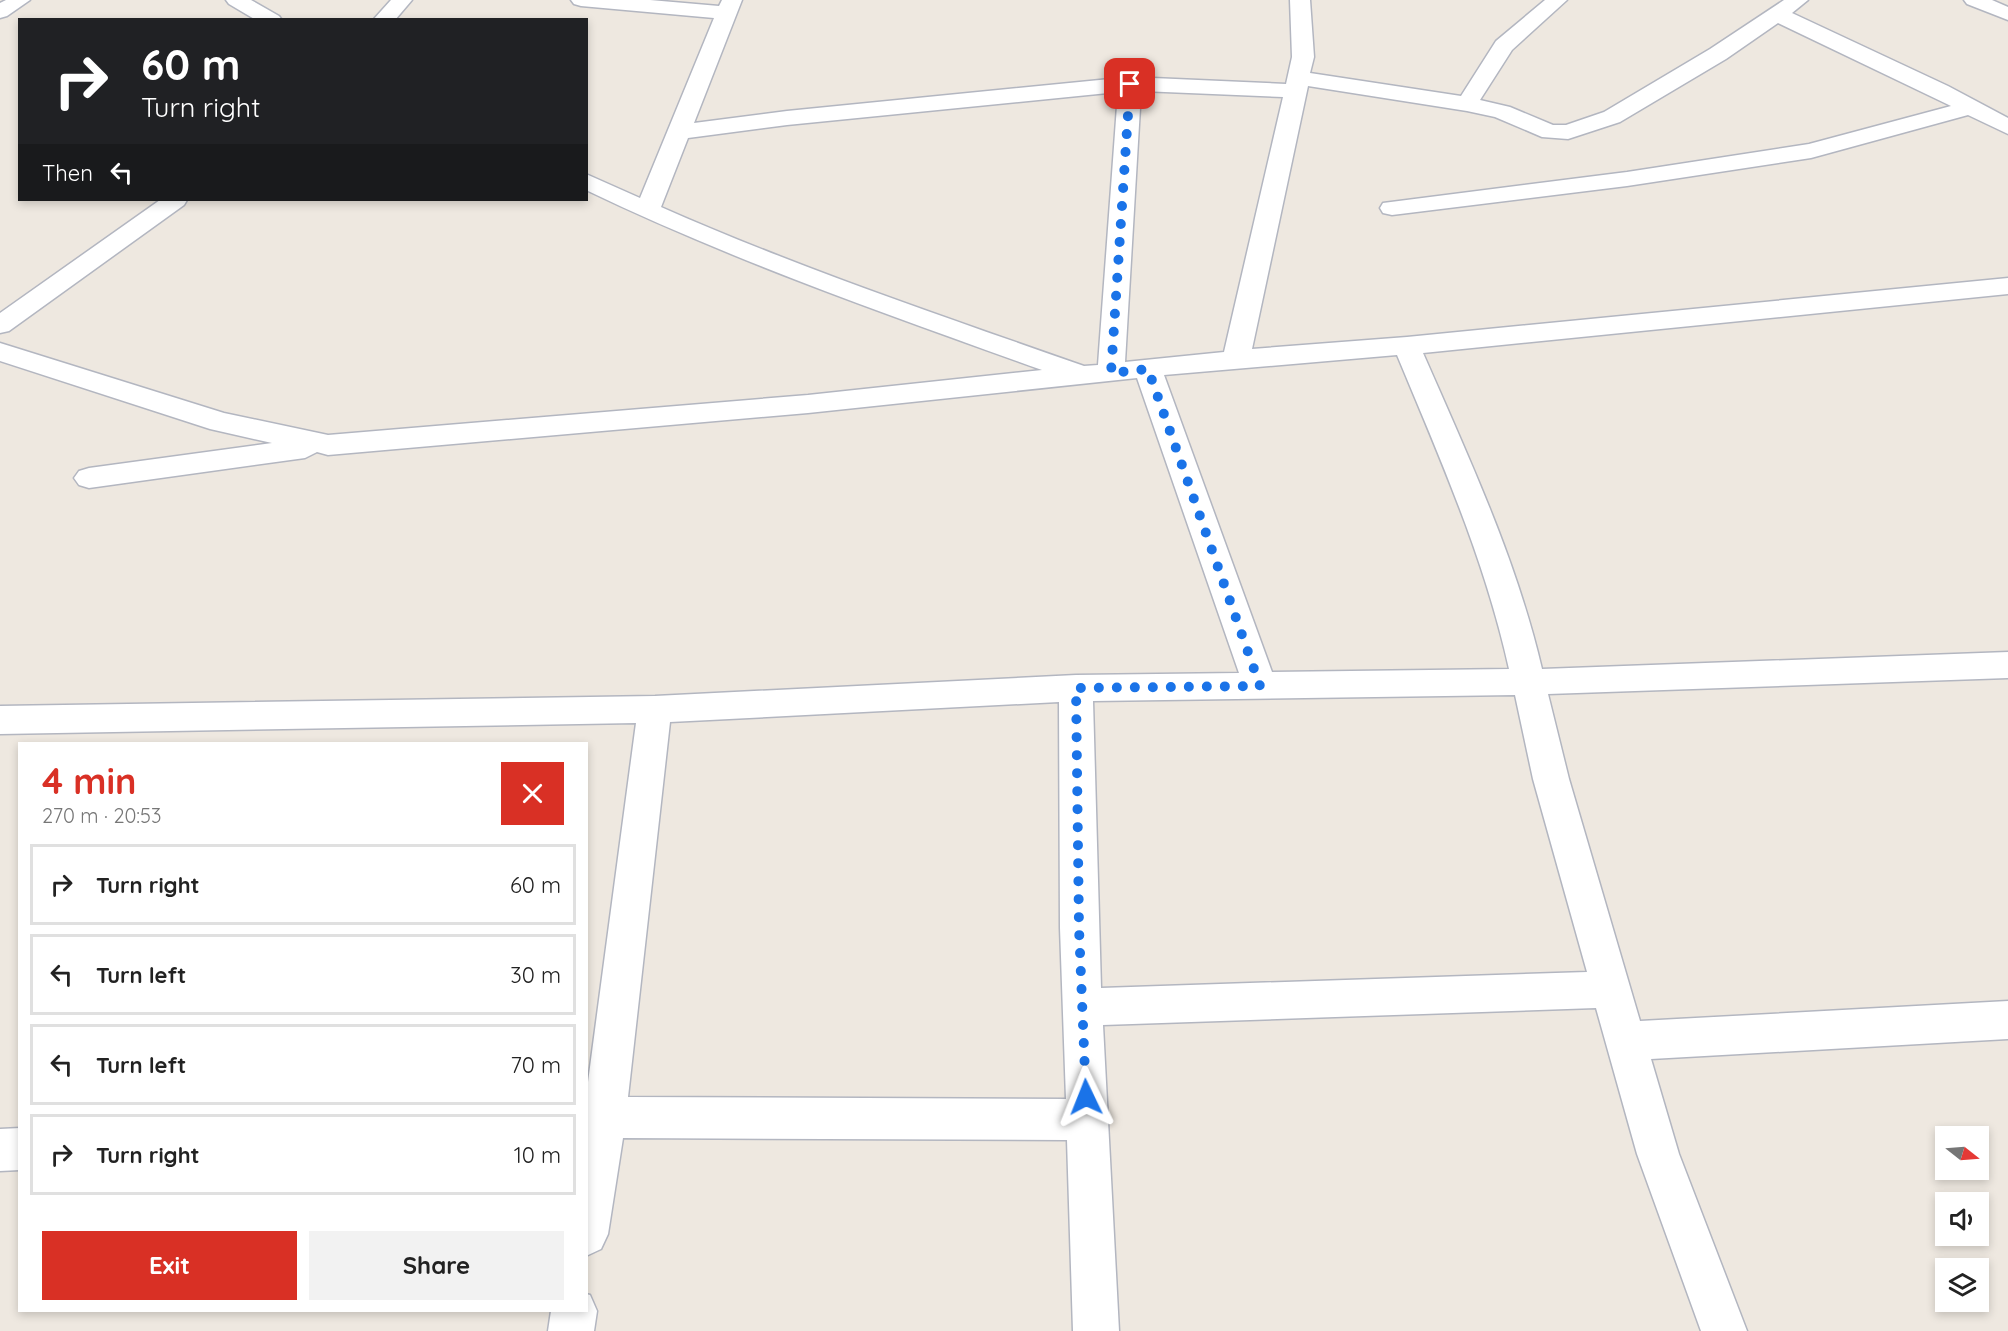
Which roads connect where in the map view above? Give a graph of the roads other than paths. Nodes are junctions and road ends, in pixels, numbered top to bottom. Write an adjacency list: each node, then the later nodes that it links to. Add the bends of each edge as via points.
1 (20, 0): 10 (street)
2 (236, 0): 13 (street)
3 (402, 0): 14 (street)
4 (581, 0): 9 (street)
5 (1300, 0): 16 (street, via 1303,57)
6 (1557, 0): 17 (street, via 1504,46)
7 (1798, 0): 11 (street)
8 (1974, 0): 12 (street)
9 (729, 7): 20 (street)
10 (0, 12)
11 (1777, 14): 17 (street, via 1612,117 1584,128 1555,133 1502,112); 18 (street)
12 (2008, 14)
13 (268, 18)
14 (384, 18)
15 (1130, 84): 16 (street); 20 (street); 31 (street)
16 (1296, 84): 17 (street); 29 (street)
17 (1467, 104)
18 (1972, 107): 19 (street); 23 (street, via 1800,153)
19 (2008, 128)
20 (679, 132): 24 (street)
21 (588, 182): 24 (street)
22 (174, 201): 26 (street)
23 (1392, 208)
24 (647, 211): 32 (street, via 744,253)
25 (2008, 286): 27 (street)
26 (0, 325)
27 (1407, 346): 29 (street); 36 (street, via 1496,563)
28 (0, 352): 33 (street, via 220,422)
29 (1236, 359): 30 (street)
30 (1148, 369): 31 (street); 37 (street)
31 (1111, 373): 32 (street)
32 (1083, 376): 33 (street)
33 (328, 445): 34 (street)
34 (88, 478)
35 (2008, 665): 36 (street)
36 (1530, 682): 37 (street); 41 (street, via 1551,779)
37 (1260, 686): 38 (street)
38 (1076, 688): 39 (street); 42 (street)
39 (655, 709): 40 (street); 45 (street)
40 (0, 720)
41 (1611, 989): 42 (street); 44 (street)
42 (1083, 1007): 46 (street)
43 (2008, 1020): 44 (street)
44 (1625, 1041): 53 (street, via 1658,1154)
45 (596, 1116): 46 (street); 49 (street)
46 (1087, 1120): 52 (street)
47 (18, 1149): 48 (street)
48 (0, 1150)
49 (588, 1210)
50 (574, 1312): 51 (street)
51 (571, 1331)
52 (1096, 1331)
53 (1724, 1331)

